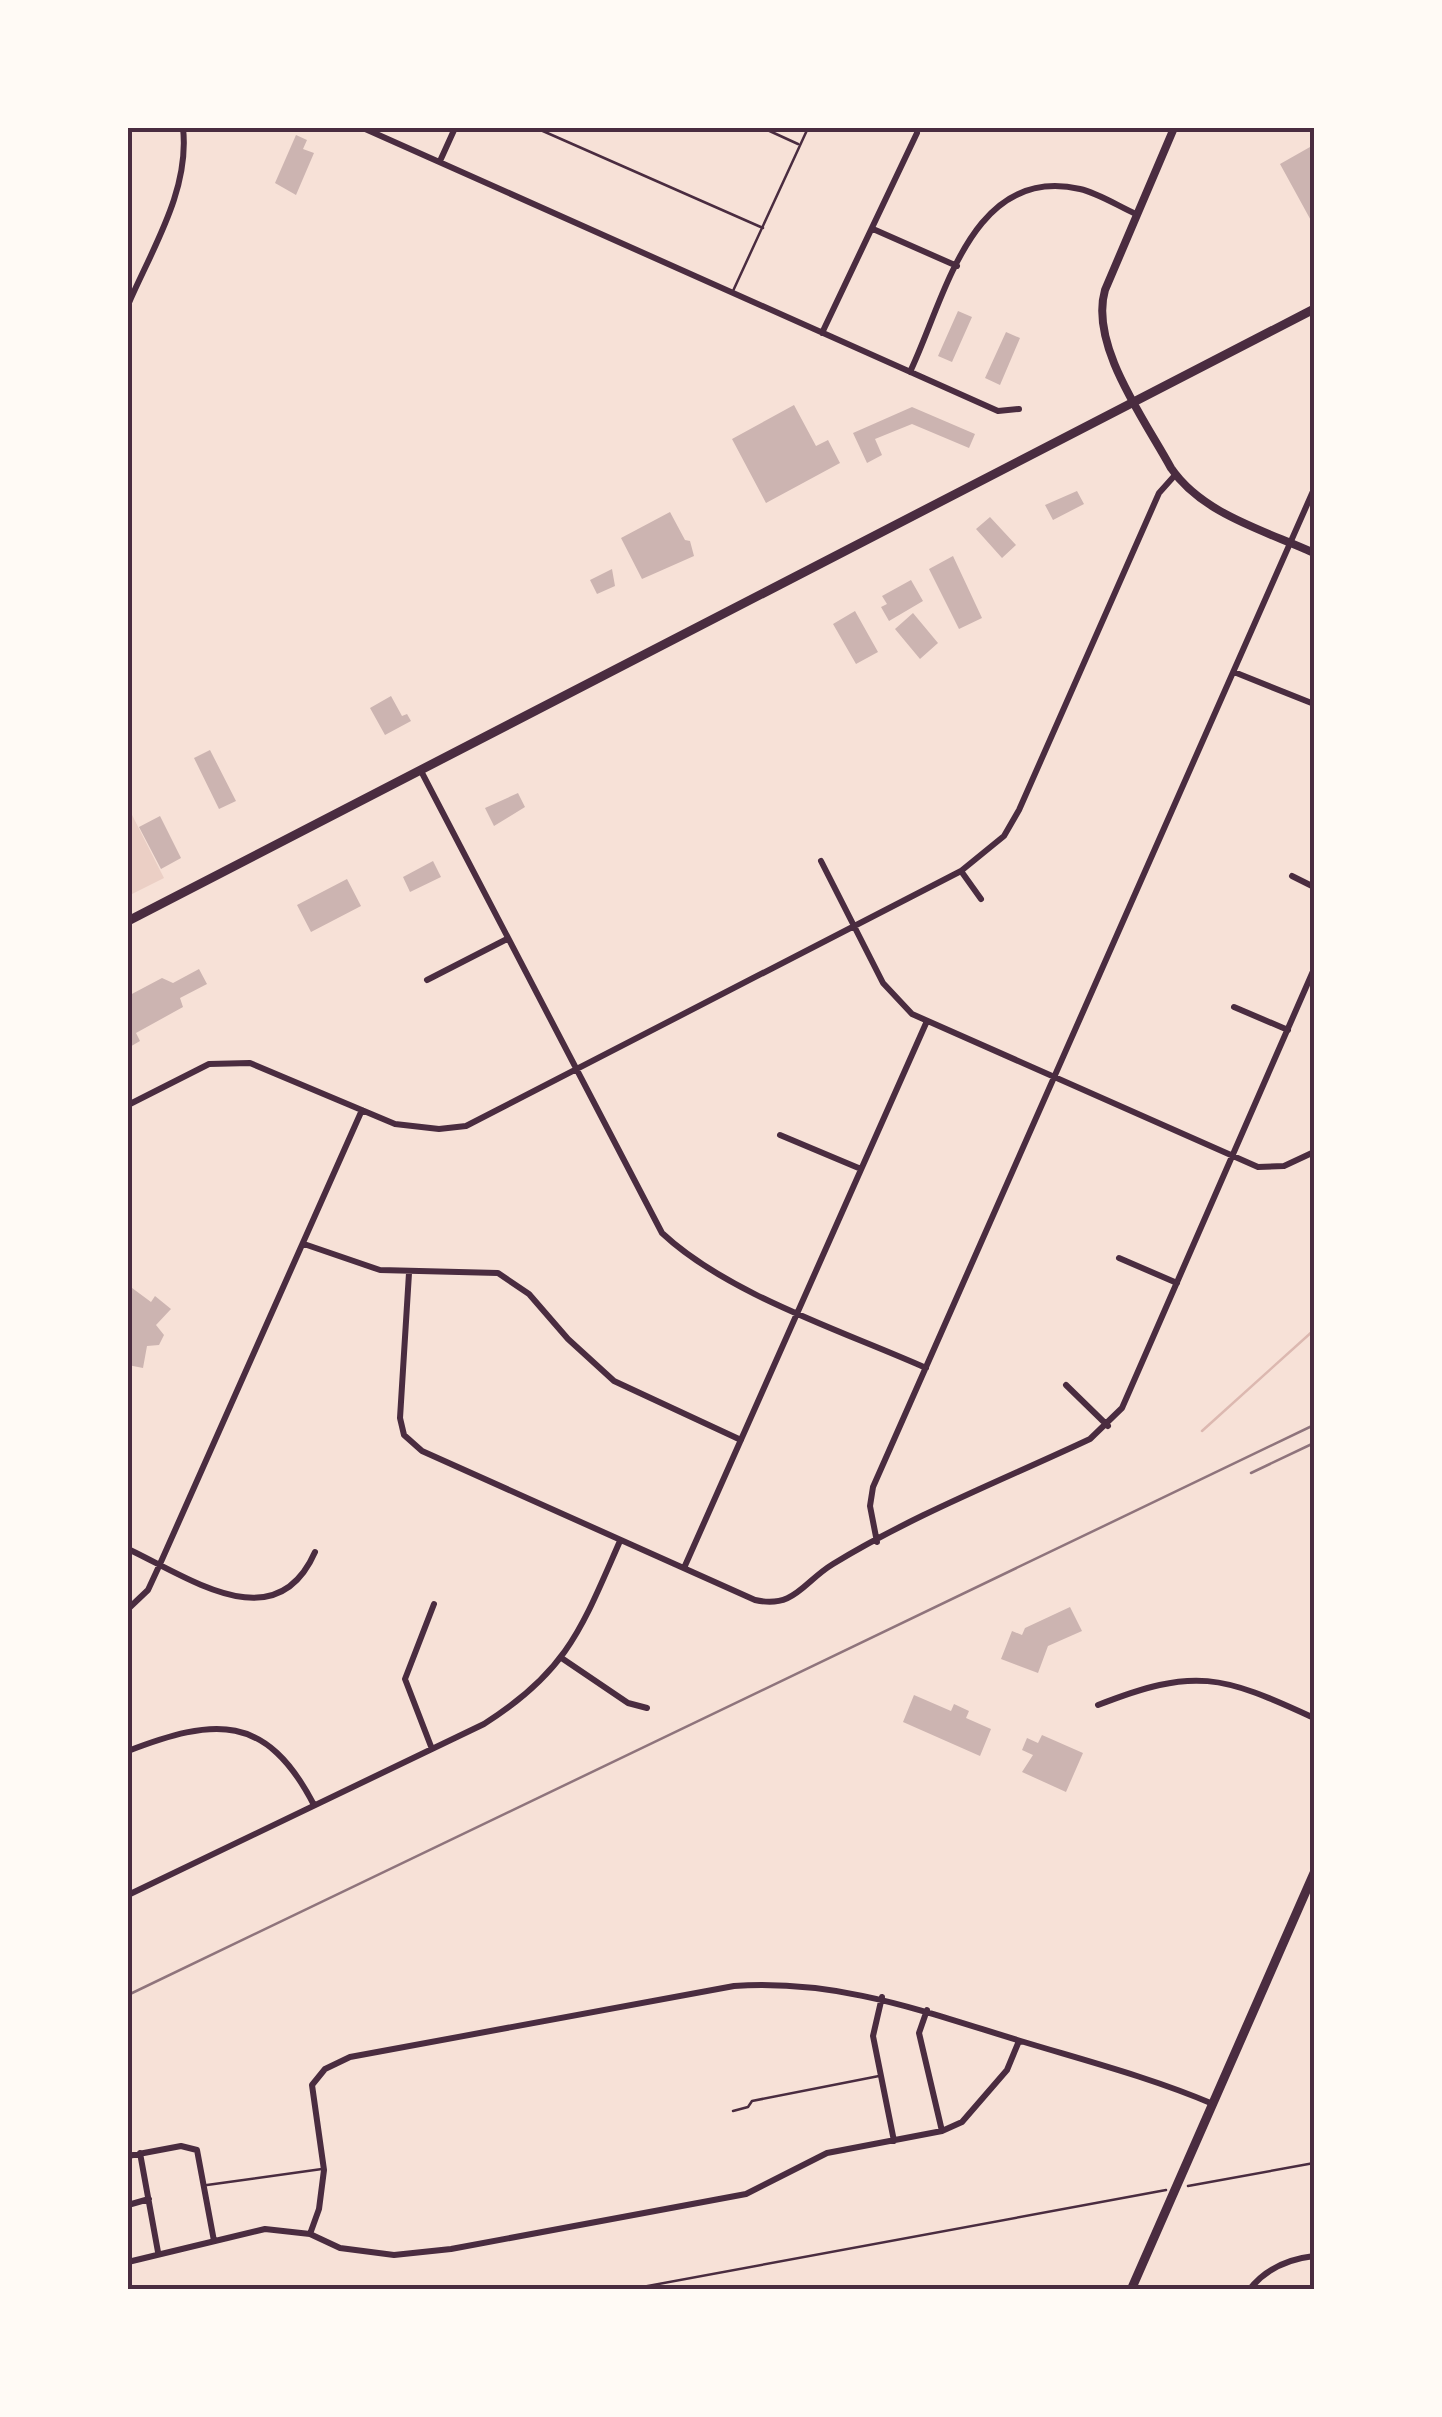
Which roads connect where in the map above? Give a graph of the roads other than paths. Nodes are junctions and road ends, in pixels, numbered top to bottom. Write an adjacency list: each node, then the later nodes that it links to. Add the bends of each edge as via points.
1 (183, 128): 16 (street, via 176,198)
2 (363, 128): 10 (street)
3 (455, 128): 10 (street)
4 (536, 128): 12 (lane)
5 (763, 128): 9 (lane)
6 (808, 128): 9 (lane)
7 (1174, 128): 11 (street)
8 (918, 134): 13 (street)
9 (800, 145): 12 (lane)
10 (440, 161): 15 (street)
11 (1136, 214): 14 (street, via 1089,191 1060,186 1023,192 972,231); 20 (street, via 1100,316 1104,340)
12 (763, 228): 15 (lane)
13 (873, 228): 14 (street); 18 (street)
14 (957, 266): 19 (street)
15 (733, 292): 18 (street)
16 (128, 304)
17 (1314, 308): 20 (main road)
18 (822, 333): 19 (street)
19 (910, 372): 21 (street, via 998,411)
20 (1135, 401): 22 (street); 28 (main road)
21 (1018, 410)
22 (1176, 474): 24 (street, via 1213,506); 30 (street, via 1159,494 1019,810 1004,836)
23 (1314, 489): 24 (street)
24 (1291, 542): 25 (street); 26 (street)
25 (1314, 553)
26 (1234, 672): 27 (street); 43 (street)
27 (1314, 704)
28 (421, 771): 34 (main road); 36 (street)
29 (821, 861): 35 (street)
30 (962, 871): 33 (street); 35 (street)
31 (1292, 876): 32 (street)
32 (1314, 887)
33 (981, 899)
34 (128, 921)
35 (852, 925): 40 (street, via 896,1002); 42 (street)
36 (507, 939): 38 (street); 42 (street)
37 (1314, 969): 41 (street)
38 (427, 980)
39 (1234, 1007): 41 (street)
40 (927, 1021): 43 (street); 49 (street)
41 (1288, 1030): 48 (street)
42 (574, 1070): 45 (street, via 466,1126 416,1128); 54 (street, via 662,1233 720,1277)
43 (1054, 1078): 48 (street); 55 (street)
44 (128, 1104): 45 (street, via 227,1062 268,1068)
45 (362, 1110): 50 (street)
46 (780, 1135): 49 (street)
47 (1314, 1152): 48 (street, via 1284,1166 1258,1168)
48 (1232, 1157): 53 (street)
49 (861, 1169): 54 (street)
50 (304, 1244): 52 (street); 63 (street)
51 (1120, 1258): 53 (street)
52 (409, 1274): 58 (street, via 477,1270 507,1278 614,1382); 59 (street, via 404,1435 422,1451)
53 (1177, 1283): 57 (street)
54 (798, 1310): 55 (street); 58 (street)
55 (926, 1368): 60 (street, via 873,1487)
56 (1066, 1384): 57 (street)
57 (1108, 1426): 60 (street)
58 (740, 1440): 64 (street)
59 (620, 1541): 64 (street); 67 (street)
60 (877, 1542): 64 (street, via 818,1573 792,1600 774,1604)
61 (128, 1549): 63 (street)
62 (315, 1552): 63 (street, via 305,1576 287,1593 266,1600 242,1600)
63 (160, 1564): 66 (street, via 148,1590)
64 (684, 1568)
65 (434, 1604): 71 (street, via 404,1679)
66 (128, 1609)
67 (563, 1659): 69 (street, via 628,1703); 71 (street, via 516,1704)
68 (1098, 1705): 70 (street, via 1151,1684 1194,1678 1236,1684)
69 (647, 1708)
70 (1314, 1718)
71 (432, 1749): 73 (street)
72 (128, 1751): 73 (street, via 180,1731 230,1728 274,1750)
73 (314, 1805): 75 (street)
74 (1314, 1872): 80 (main road)
75 (128, 1895)
76 (882, 1996): 77 (street); 79 (street, via 873,2036); 86 (street, via 734,1986 350,2057 312,2085)
77 (927, 2010): 78 (street); 82 (street, via 919,2033)
78 (1019, 2040): 80 (street); 82 (street, via 1007,2070 978,2107)
79 (880, 2076): 81 (lane, via 752,2101); 83 (street)
80 (1213, 2104): 95 (main road)
81 (732, 2111)
82 (942, 2131): 83 (street)
83 (894, 2141): 90 (street, via 828,2153 746,2194 452,2249 394,2255 340,2248)
84 (140, 2152): 85 (street); 87 (street, via 188,2145 197,2150); 88 (street)
85 (128, 2156)
86 (324, 2170): 87 (lane); 90 (street)
87 (204, 2185): 91 (street)
88 (149, 2199): 89 (street); 92 (street)
89 (128, 2205)
90 (310, 2234): 91 (street, via 265,2229)
91 (214, 2241): 92 (street)
92 (158, 2252): 94 (street)
93 (1314, 2256): 96 (street, via 1292,2259)
94 (128, 2262)
95 (1131, 2290)
96 (1249, 2290)

